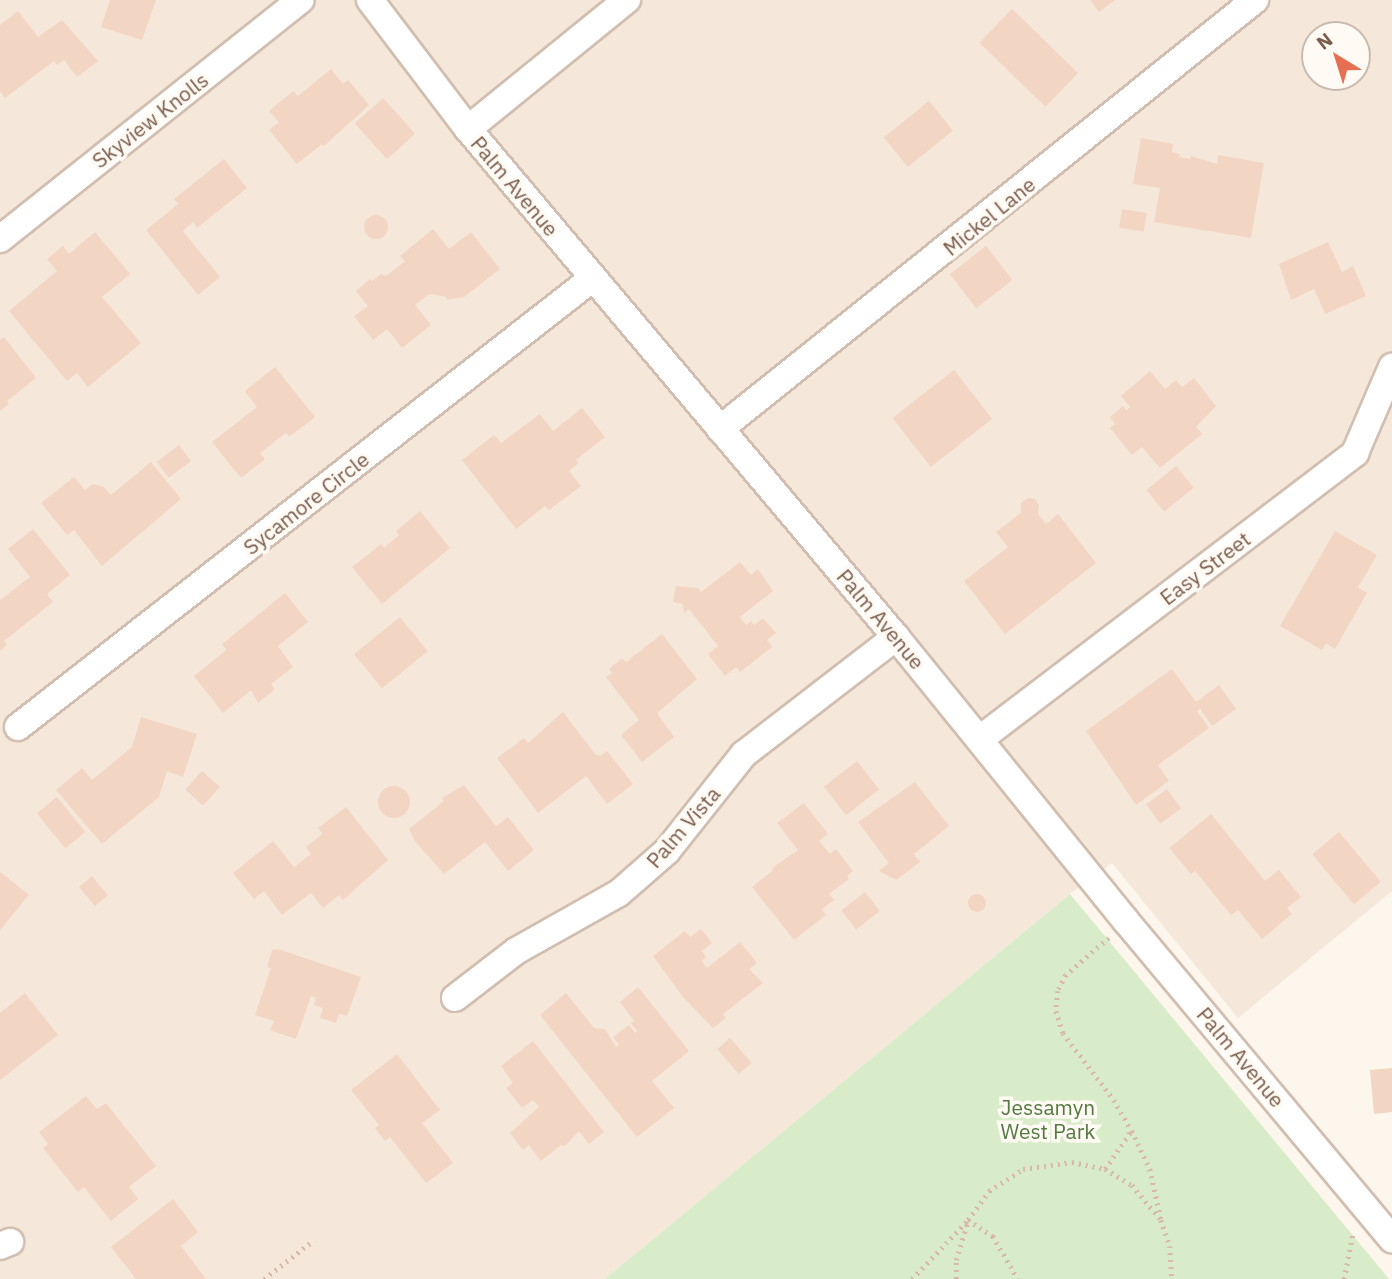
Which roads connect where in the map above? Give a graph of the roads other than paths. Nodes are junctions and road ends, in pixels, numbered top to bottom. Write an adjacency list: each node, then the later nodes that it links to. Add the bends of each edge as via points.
1 (301, 0): 6 (street, Skyview Knolls)
2 (370, 0): 5 (street, Palm Avenue)
3 (627, 0): 5 (street)
4 (1255, 0): 9 (street, Mickel Lane)
5 (468, 129): 7 (street, Palm Avenue)
6 (0, 239)
7 (593, 278): 9 (street, Palm Avenue); 11 (street, Sycamore Circle)
8 (1392, 367): 12 (street, Easy Street, via 1355,453)
9 (720, 429): 10 (street, Palm Avenue)
10 (896, 637): 12 (street, Palm Avenue); 13 (street, Palm Vista, via 744,754 667,851 619,893 516,951)
11 (18, 727)
12 (979, 739): 14 (street, Palm Avenue)
13 (455, 998)
14 (1392, 1239)

